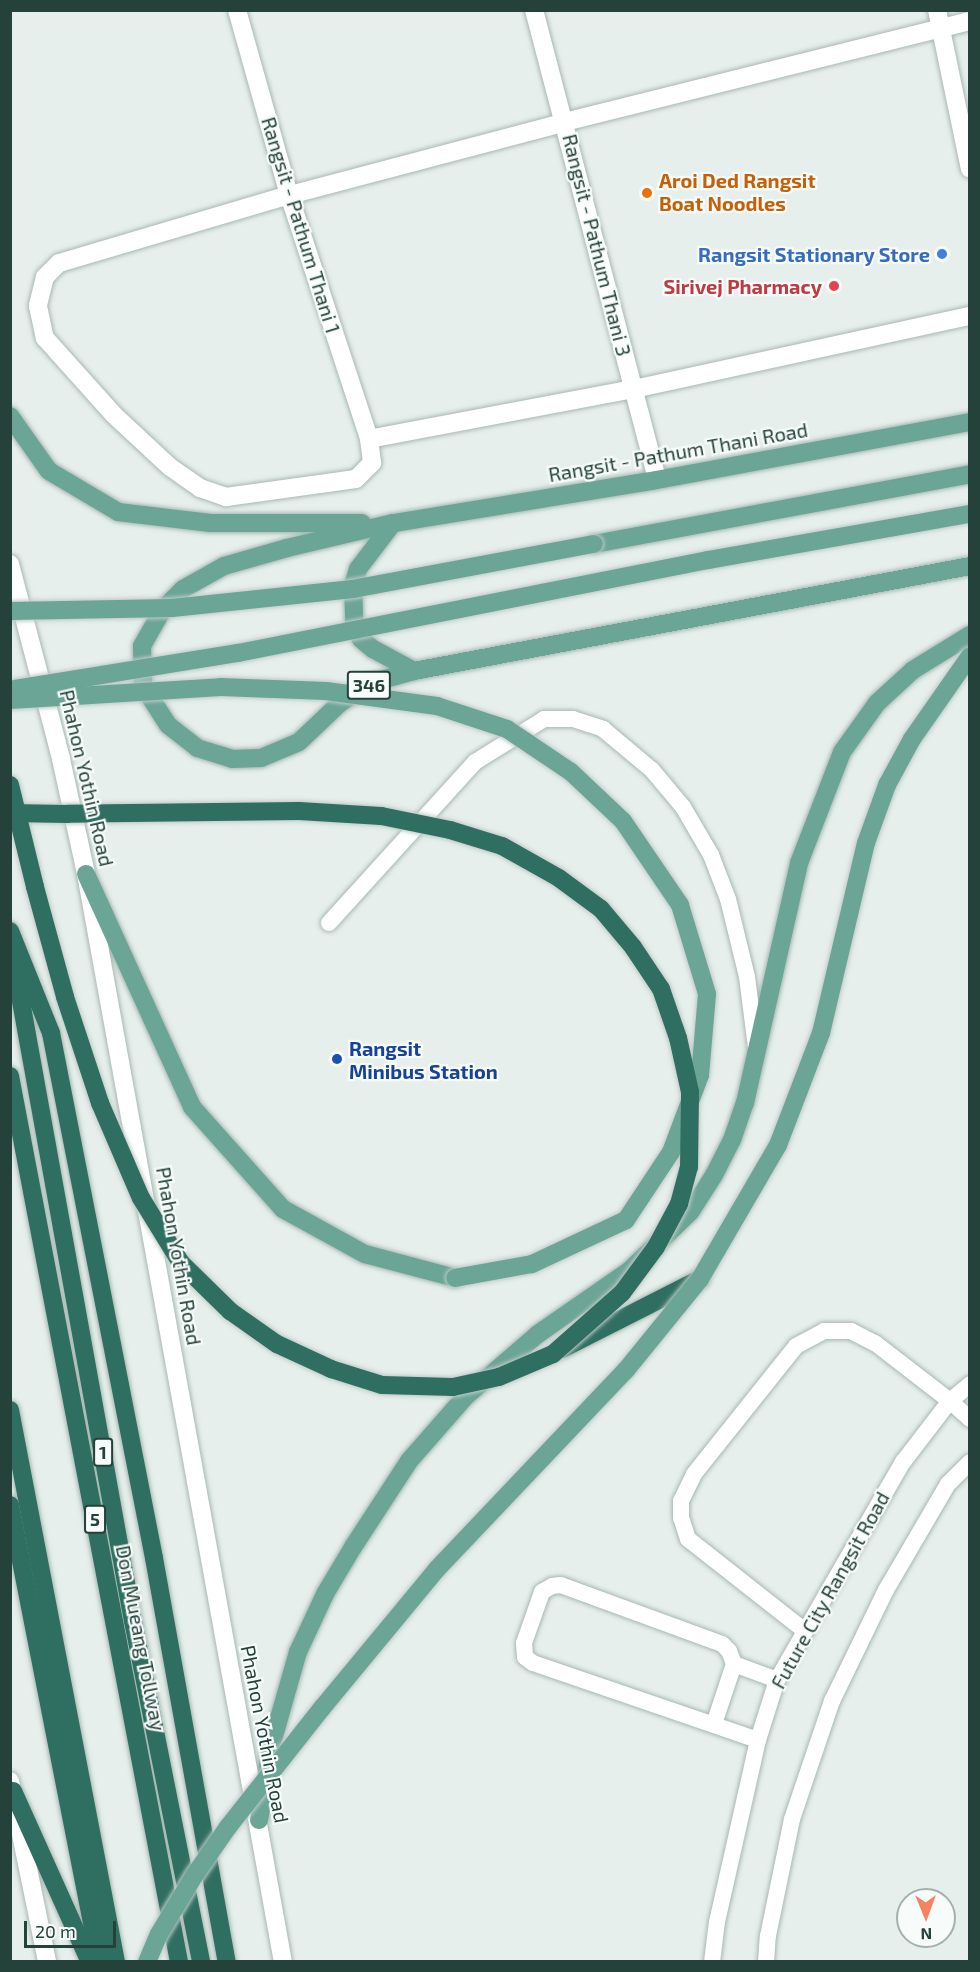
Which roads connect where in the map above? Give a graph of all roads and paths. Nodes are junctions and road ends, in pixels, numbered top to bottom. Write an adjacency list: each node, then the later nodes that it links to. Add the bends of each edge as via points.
1 (237, 10): 8 (street, Rangsit - Pathum Thani 1)
2 (534, 10): 6 (street, Rangsit - Pathum Thani 3)
3 (937, 10): 5 (street)
4 (969, 21): 5 (street)
5 (941, 29): 6 (street); 7 (street)
6 (566, 122): 8 (street); 10 (street, Rangsit - Pathum Thani 3)
7 (969, 169)
8 (288, 195): 13 (street, Rangsit - Pathum Thani 1); 13 (street, Rangsit - Pathum Thani 1, via 59,263 45,277 39,306 45,338 114,415 170,467 200,488 226,497 356,478 372,464)
9 (969, 316): 10 (street)
10 (634, 389): 13 (street); 15 (street, Rangsit - Pathum Thani 3)
11 (10, 416): 17 (main road, via 49,471 118,512 210,523)
12 (969, 422): 15 (main road, Rangsit - Pathum Thani Road / 346)
13 (369, 439)
14 (969, 474): 20 (main road, bridge, via 353,589 172,608)
15 (657, 480): 17 (main road, Rangsit - Pathum Thani Road / 346)
16 (969, 514): 24 (main road, bridge, via 708,560 238,653)
17 (393, 523): 23 (main road, via 358,569 353,585 354,622 362,639 373,649); 23 (main road, 346, via 224,567 183,589 163,609 142,646 143,686 168,725 197,748 232,759 261,758 299,742 340,703 371,683)
18 (10, 564): 28 (street, Phahon Yothin Road, via 61,759)
19 (969, 566): 23 (main road, 346)
20 (10, 611)
21 (969, 635): 32 (main road, via 913,670 878,703 843,752 799,863)
22 (969, 656): 34 (main road, bridge, via 912,739 887,785 866,843 821,1033 778,1145)
23 (414, 671)
24 (10, 690)
25 (10, 700): 28 (main road, bridge, via 221,687 326,691 437,706 507,729 572,772 623,821 680,905 707,994 700,1075 671,1152 626,1220 532,1264 455,1278 365,1254 283,1209 192,1107)
26 (10, 785): 35 (highway, bridge, via 65,997 100,1103 141,1198 181,1263 230,1311 277,1344 331,1369 382,1385 453,1387 499,1377)
27 (10, 813): 35 (highway, bridge, via 299,811 381,816 450,830 502,846 559,878 601,909 661,989 690,1092 689,1167 679,1204 656,1247 622,1293)
28 (86, 874): 48 (street, Phahon Yothin Road)
29 (329, 923): 32 (lane, via 475,762 544,720 573,719 603,729 652,770 683,807 711,855 728,899 747,977)
30 (10, 931): 56 (highway, via 51,1033 154,1558)
31 (10, 941): 55 (highway, 1, via 133,1621)
32 (757, 1053): 48 (main road, via 732,1140 691,1211 630,1270 538,1334 465,1396 437,1425 382,1499 325,1594 298,1652 272,1743)
33 (10, 1076): 54 (highway, Don Mueang Tollway / 5)
34 (700, 1279): 35 (highway, bridge); 53 (main road, bridge, via 626,1370 438,1569 322,1708 194,1876)
35 (553, 1354)
36 (969, 1384): 37 (lane, Future City Rangsit Road)
37 (950, 1401): 39 (lane); 42 (lane, Future City Rangsit Road, via 903,1462); 42 (lane, via 875,1344 851,1331 824,1331 796,1346 694,1474 681,1501 681,1518 688,1539)
38 (10, 1410): 52 (highway)
39 (969, 1419)
40 (969, 1462): 59 (lane, via 948,1484 886,1590 832,1701 792,1819)
41 (10, 1505): 51 (highway)
42 (805, 1631): 44 (lane, Future City Rangsit Road)
43 (734, 1664): 44 (lane); 45 (lane); 45 (lane, via 722,1644 561,1585 542,1592 524,1643 525,1657 533,1663)
44 (777, 1680): 46 (lane, Future City Rangsit Road)
45 (714, 1724): 46 (lane)
46 (758, 1740): 58 (lane, Future City Rangsit Road, via 717,1922)
47 (12, 1786): 49 (street); 50 (highway)
48 (259, 1820): 57 (street, Phahon Yothin Road)
49 (47, 1962)
50 (90, 1962)
51 (100, 1962)
52 (116, 1962)
53 (147, 1962)
54 (180, 1962)
55 (201, 1962)
56 (226, 1962)
57 (283, 1962)
58 (712, 1962)
59 (766, 1962)

